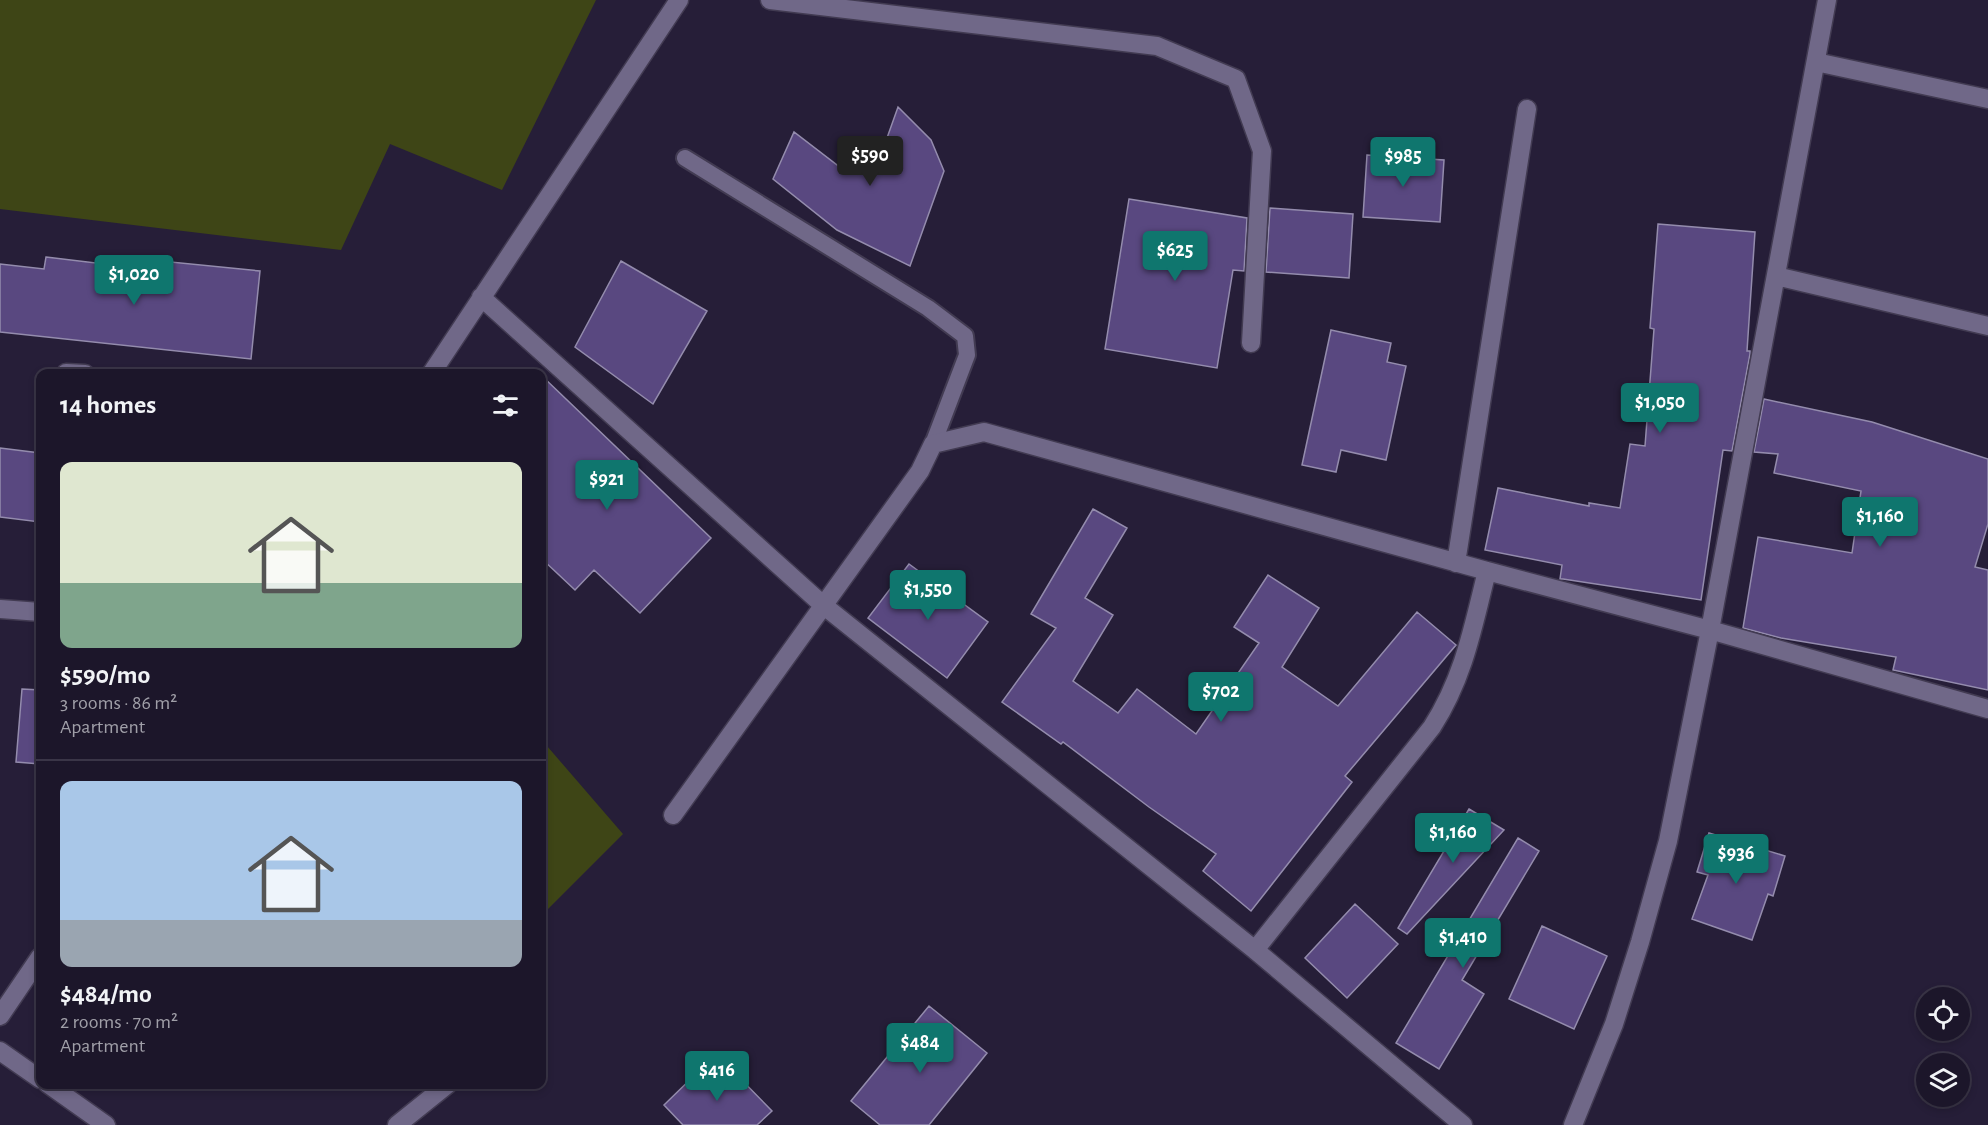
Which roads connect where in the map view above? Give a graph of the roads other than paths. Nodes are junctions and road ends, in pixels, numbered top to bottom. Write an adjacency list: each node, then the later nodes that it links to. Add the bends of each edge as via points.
1 (679, 0): 9 (street)
2 (770, 0): 11 (street, via 1157,46 1236,79 1262,151)
3 (1827, 0): 4 (street)
4 (1815, 62): 5 (street); 8 (street)
5 (1988, 99)
6 (1527, 109): 14 (street)
7 (685, 158): 13 (lane, via 928,308 965,336 967,355)
8 (1776, 276): 10 (street); 19 (street)
9 (481, 297): 12 (street); 16 (street)
10 (1988, 326)
11 (1251, 343)
12 (434, 369)
13 (933, 444): 14 (street, via 984,432); 16 (street, via 920,471)
14 (1456, 563): 15 (street)
15 (1487, 571): 19 (street); 22 (street, via 1463,665 1450,698 1432,727)
16 (823, 604): 21 (street); 22 (street)
17 (0, 609): 18 (street)
18 (36, 612)
19 (1710, 630): 20 (street); 32 (street, via 1668,841 1650,909 1614,1024)
20 (1988, 709)
21 (673, 815)
22 (1255, 950): 31 (street)
23 (36, 963): 24 (street)
24 (0, 1016)
25 (0, 1051): 26 (street)
26 (36, 1076)
27 (55, 1089): 29 (street)
28 (442, 1089): 30 (street)
29 (106, 1125)
30 (397, 1125)
31 (1463, 1125)
32 (1573, 1125)

